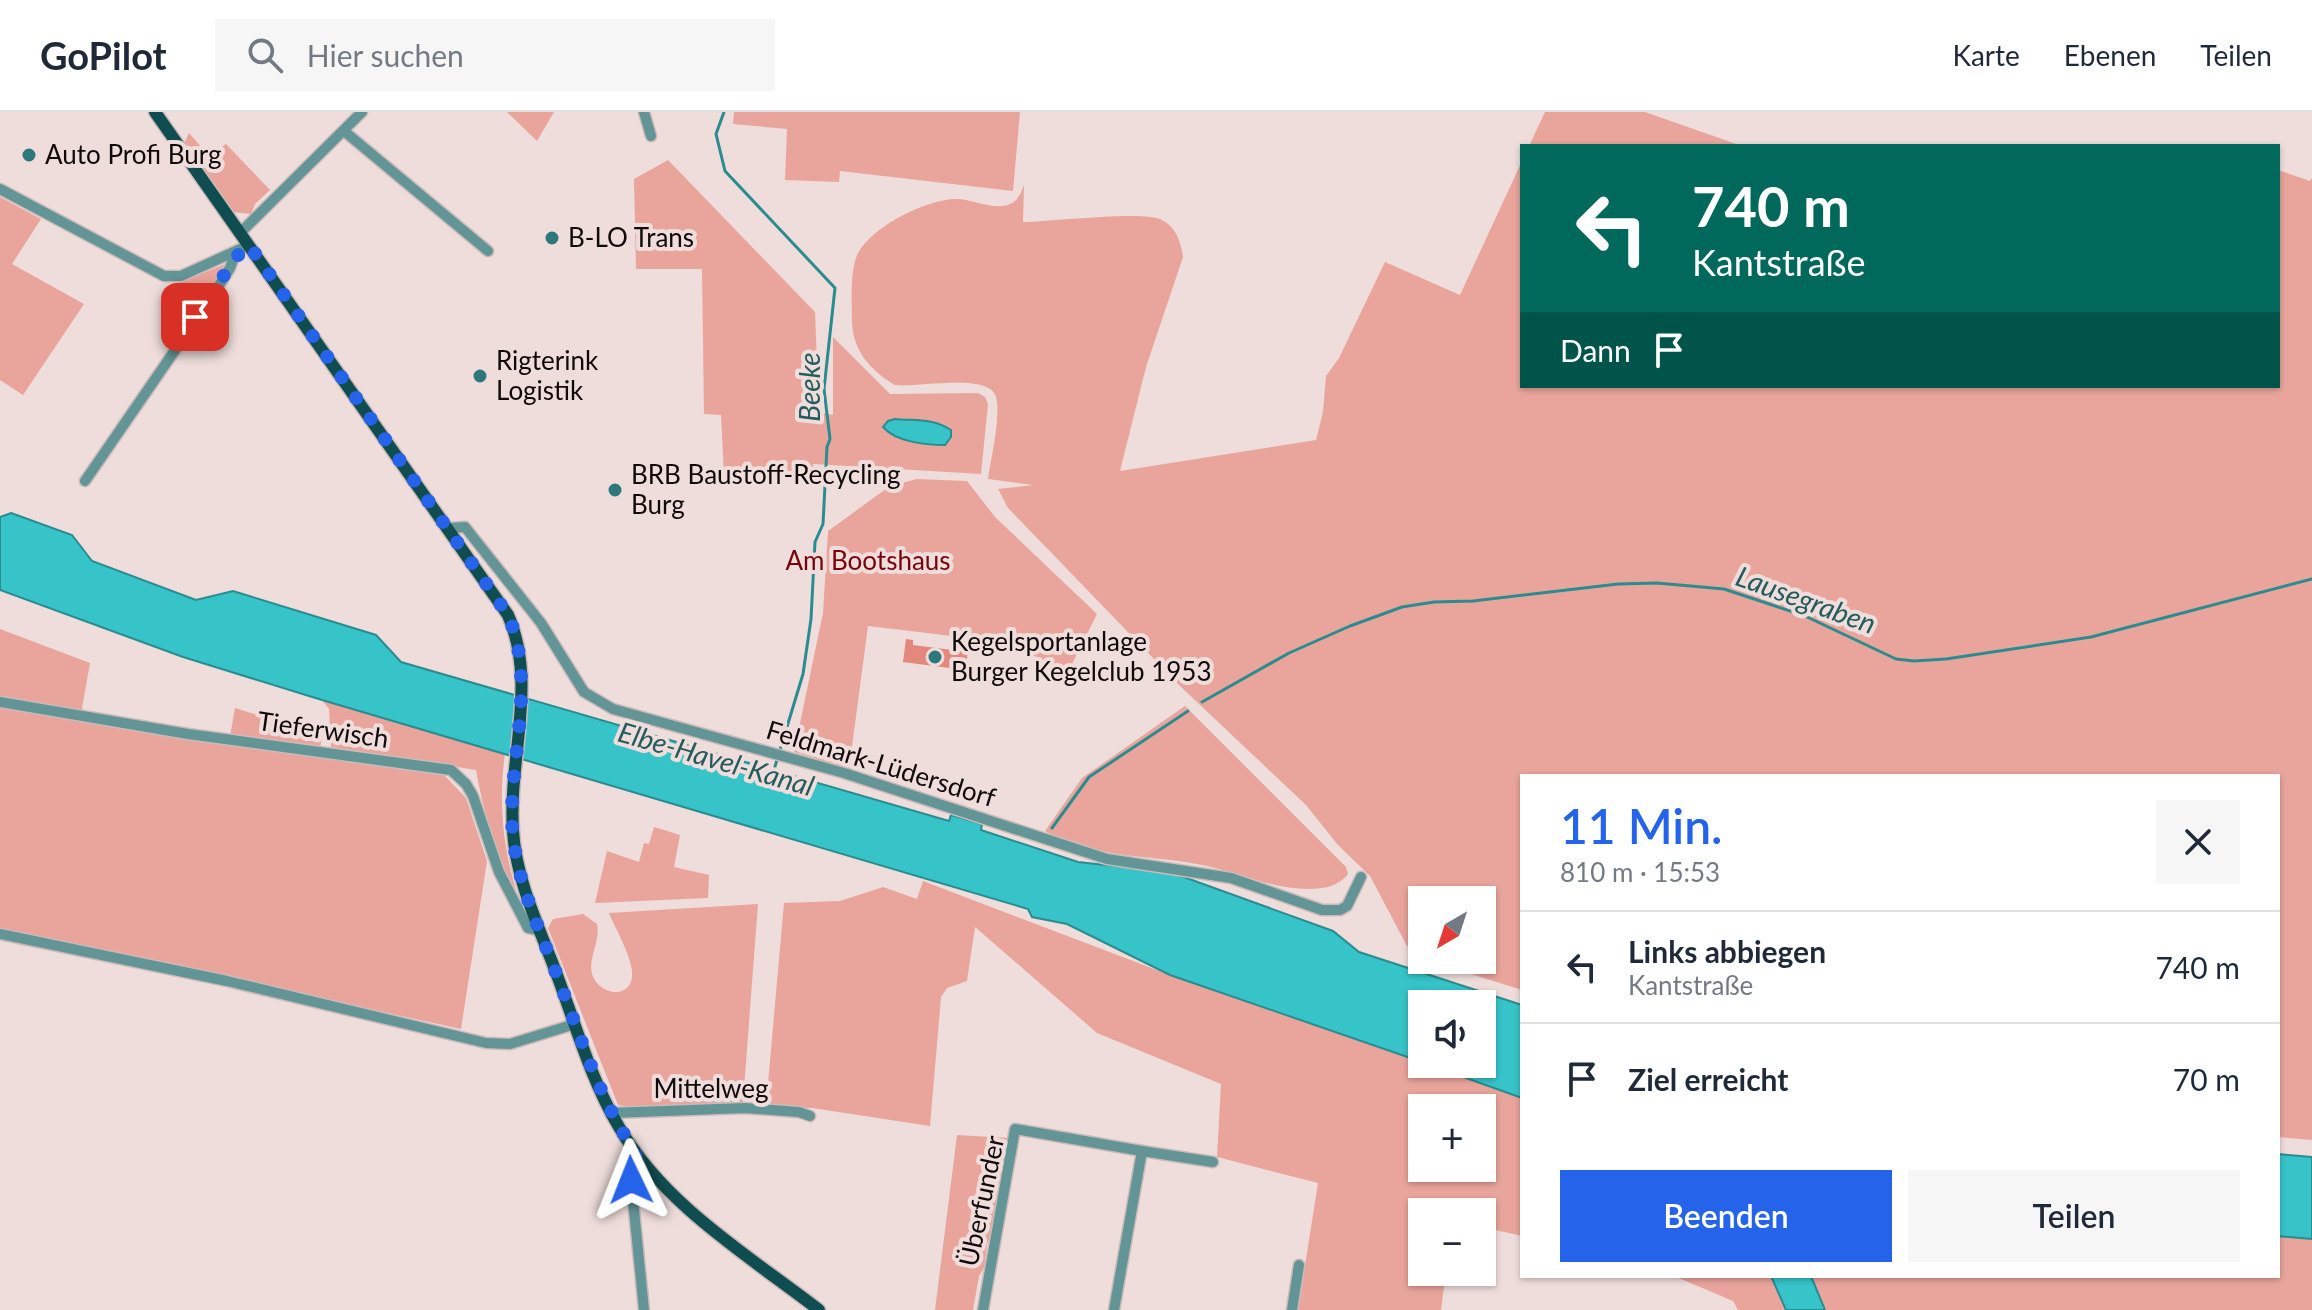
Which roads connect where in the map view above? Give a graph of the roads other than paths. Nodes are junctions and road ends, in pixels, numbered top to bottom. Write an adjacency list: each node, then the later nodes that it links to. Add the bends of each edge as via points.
1 (155, 112): 7 (main road)
2 (362, 112): 4 (street)
3 (644, 112): 5 (street)
4 (344, 131): 7 (street); 9 (street)
5 (651, 136)
6 (0, 189): 10 (street, via 164,276 181,276)
7 (240, 233): 8 (main road)
8 (249, 245): 10 (street); 12 (main road)
9 (488, 251)
10 (235, 254): 11 (street, via 224,278)
11 (85, 481)
12 (450, 528): 14 (street, Feldmark-Lüdersdorf, via 465,527 541,623 590,697 613,709 844,773 1107,859 1231,878 1322,910 1347,906); 15 (main road, via 508,615 521,657 512,819 516,855)
13 (0, 702): 15 (street, Tieferwisch, via 451,770 473,796 509,896 528,928)
14 (1361, 877)
15 (540, 931): 17 (main road)
16 (0, 934): 17 (street, via 486,1043 510,1044)
17 (575, 1024): 18 (main road)
18 (611, 1113): 19 (street, Mittelweg, via 745,1108); 21 (main road)
19 (810, 1116)
20 (1142, 1151): 22 (street, Überfunder); 26 (street, Überfunder, via 1015,1129); 27 (street)
21 (636, 1153): 24 (street, via 631,1180); 25 (main road, via 674,1196)
22 (1213, 1162)
23 (1299, 1265): 28 (street)
24 (644, 1310)
25 (819, 1310)
26 (983, 1310)
27 (1114, 1310)
28 (1292, 1310)

